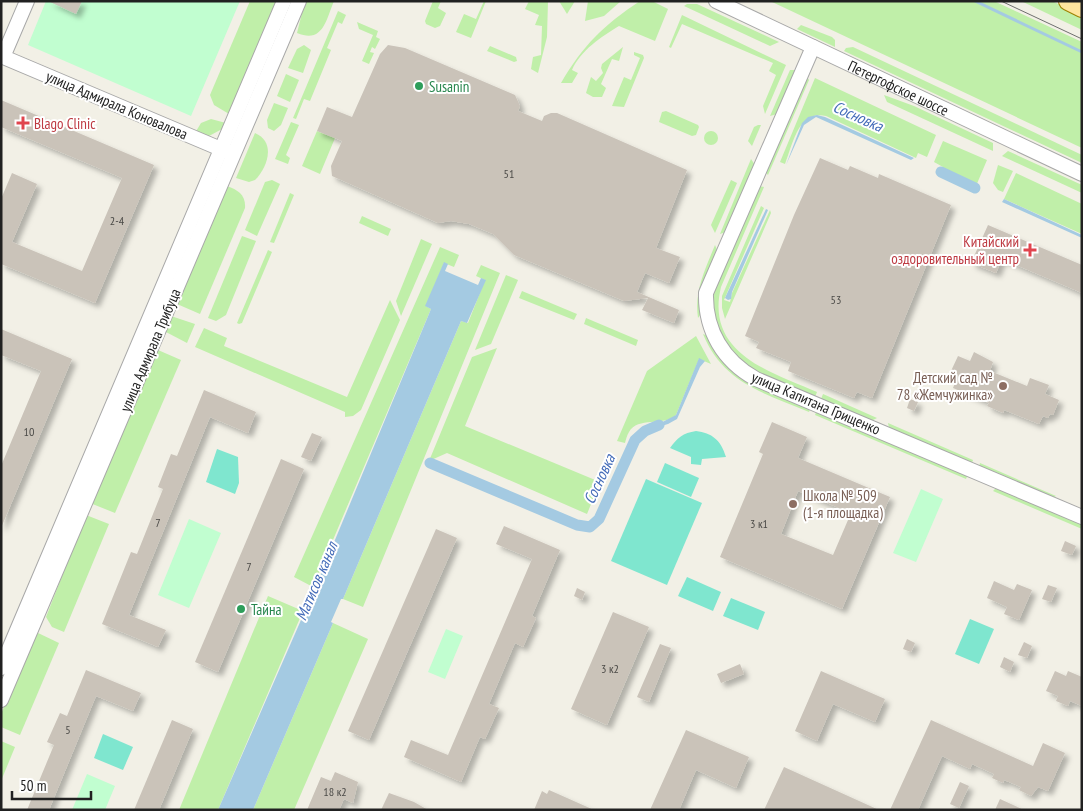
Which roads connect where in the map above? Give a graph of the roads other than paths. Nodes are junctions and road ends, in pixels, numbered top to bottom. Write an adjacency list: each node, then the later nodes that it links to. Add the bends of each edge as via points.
1 (27, 1): 8 (street)
2 (284, 1): 9 (street, улица Адмирала Трибуца)
3 (299, 1): 9 (street, улица Адмирала Трибуца)
4 (716, 1): 7 (street, Петергофское шоссе)
5 (1068, 1): 6 (main road)
6 (1082, 8)
7 (813, 47): 10 (street, Петергофское шоссе); 11 (street, улица Капитана Грищенко, via 706,292 708,324 726,355 736,366 756,378)
8 (2, 56): 9 (street, улица Адмирала Коновалова)
9 (228, 152): 12 (street, улица Адмирала Трибуца); 13 (street, улица Адмирала Трибуца)
10 (1082, 174)
11 (1082, 517)
12 (1, 668)
13 (1, 700)

